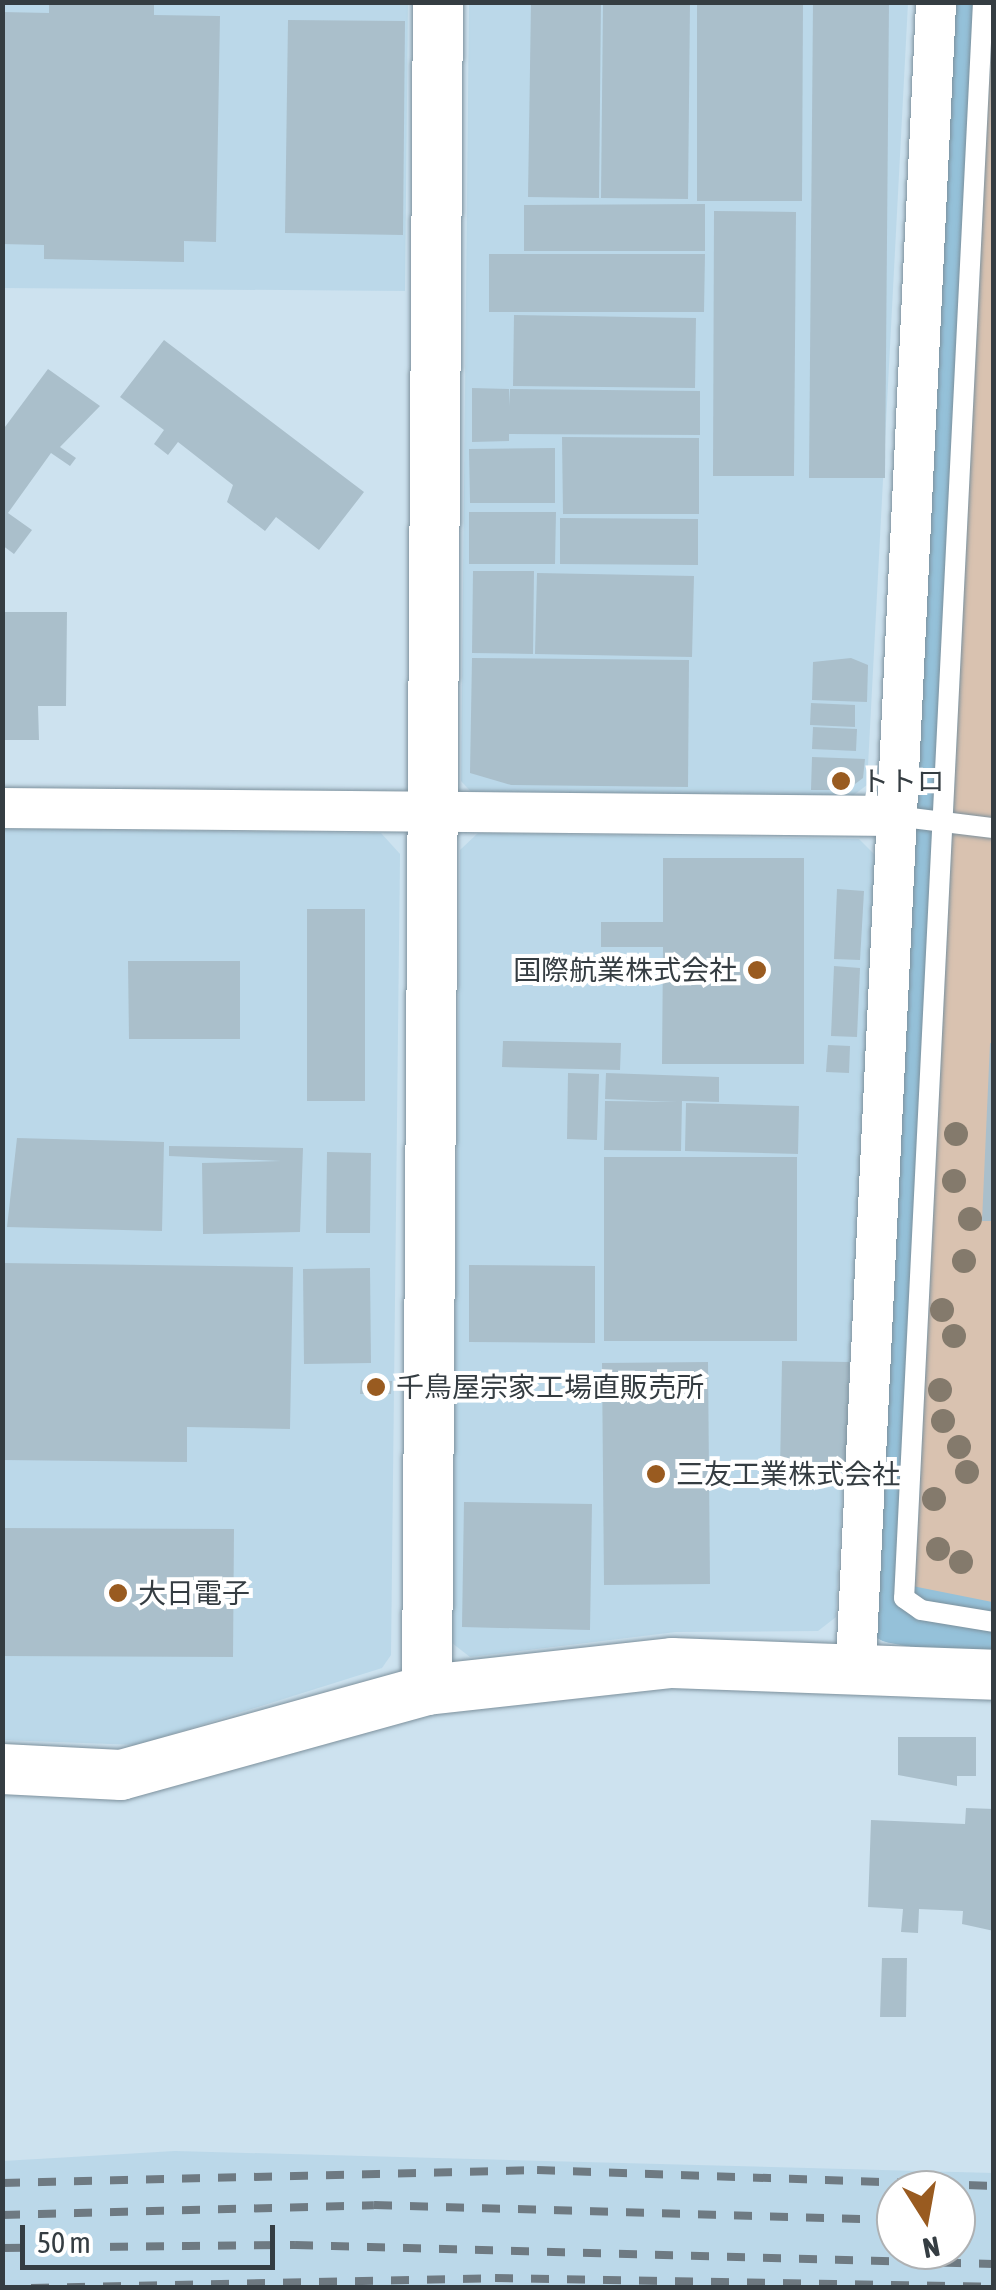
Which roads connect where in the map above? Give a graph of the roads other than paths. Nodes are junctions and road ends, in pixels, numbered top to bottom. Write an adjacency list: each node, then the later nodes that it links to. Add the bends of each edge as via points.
1 (438, 2): 5 (street)
2 (936, 2): 7 (street)
3 (983, 2): 7 (lane)
4 (2, 808): 5 (street)
5 (430, 810): 7 (street); 12 (street)
6 (994, 810): 8 (lane)
7 (920, 818): 8 (lane); 9 (lane, via 904,1598 920,1610); 10 (street)
8 (993, 829)
9 (994, 1622)
10 (856, 1664): 11 (street); 12 (street, via 672,1662)
11 (994, 1675)
12 (427, 1690): 13 (street, via 140,1772)
13 (2, 1770)

